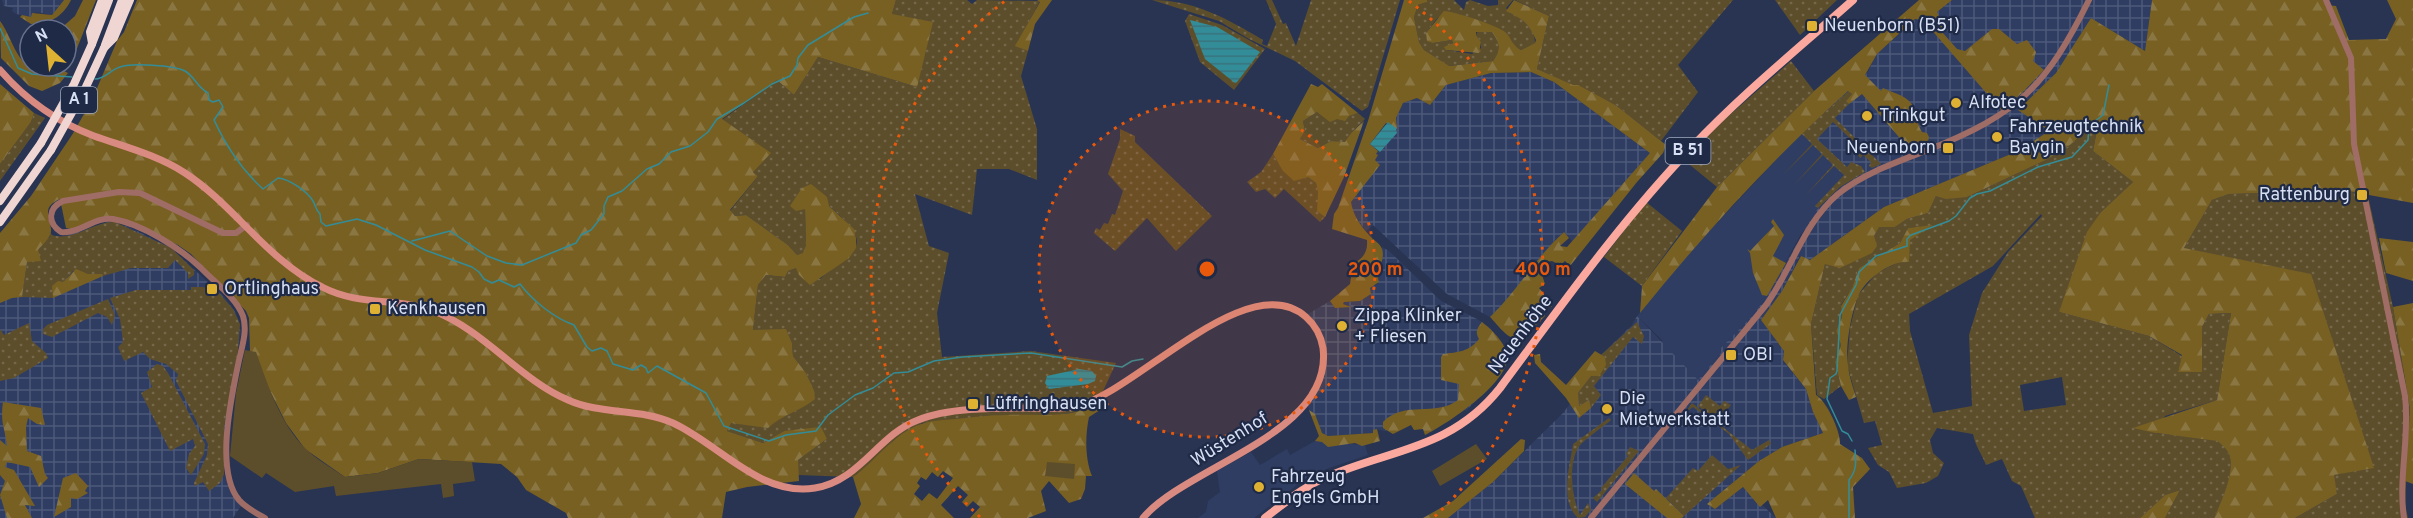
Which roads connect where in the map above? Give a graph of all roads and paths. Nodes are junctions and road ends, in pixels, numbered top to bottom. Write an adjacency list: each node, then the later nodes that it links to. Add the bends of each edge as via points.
1 (102, 0): 8 (highway, via 90,32)
2 (109, 0): 8 (highway, A 1)
3 (122, 0): 9 (highway, A 1)
4 (130, 0): 9 (highway, via 114,38)
5 (1853, 0): 17 (main road, Neuenhöhe / B 51, via 1733,106 1674,166 1479,412 1428,442 1315,482)
6 (2089, 0): 18 (street, via 2054,63 2010,109 1968,134 1866,176 1826,206 1766,305)
7 (2326, 0): 14 (street, via 2351,58 2354,144 2405,396)
8 (92, 44): 11 (highway, A 1, bridge, via 41,143)
9 (104, 48): 12 (highway, A 1, bridge, via 51,150)
10 (0, 70): 13 (main road, Wüstenhof, via 47,113 182,171)
11 (0, 201)
12 (0, 222)
13 (247, 225): 15 (street, via 236,233 223,233 149,196 129,191 63,201 50,214 52,224 61,232 110,219 160,239 195,262 238,305 244,337 230,412 227,465 239,500); 16 (main road, Wüstenhof, via 287,264 325,289 357,300 414,305 439,313 559,396 588,407 669,421 765,480 789,488 819,488 840,480 896,432 921,418 993,409 1081,405 1103,396 1168,352 1231,317 1261,306 1293,308 1310,320 1320,335 1323,365 1305,402 1254,446 1170,494)
14 (2404, 515)
15 (265, 518)
16 (1143, 518)
17 (1265, 518)
18 (1591, 518)

